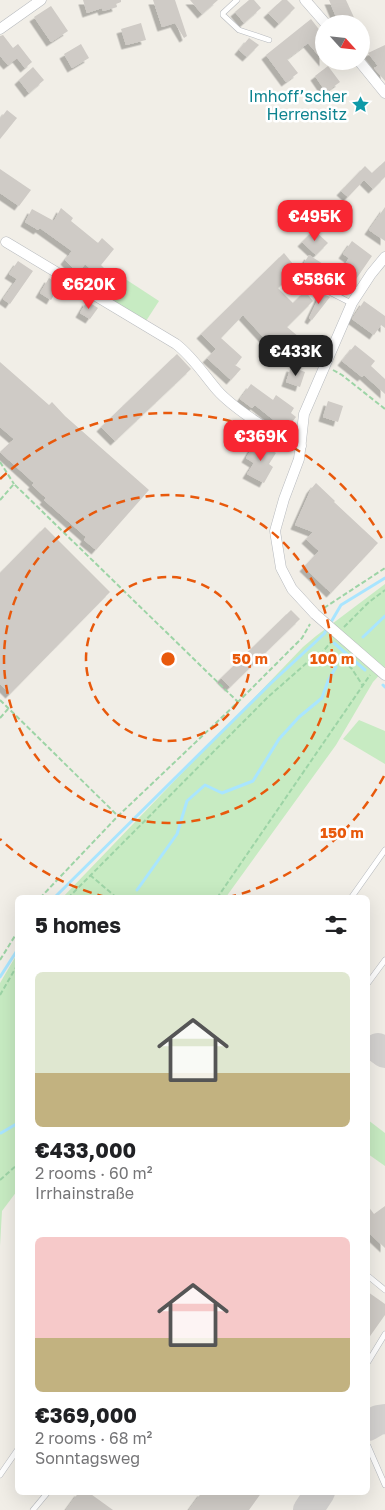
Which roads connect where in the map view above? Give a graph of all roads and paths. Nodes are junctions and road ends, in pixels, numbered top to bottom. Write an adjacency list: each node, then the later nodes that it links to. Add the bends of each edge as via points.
1 (41, 0): 5 (street)
2 (237, 0): 6 (lane, via 224,15 239,30)
3 (305, 0): 4 (street)
4 (318, 15)
5 (0, 29)
6 (269, 40)
7 (366, 70): 8 (street)
8 (385, 93)
9 (6, 242): 15 (street, via 176,344 219,392 240,410)
10 (385, 256): 12 (street)
11 (295, 286): 12 (lane, via 304,279)
12 (352, 303): 13 (street)
13 (324, 365): 14 (path); 15 (street, via 304,414)
14 (385, 409)
15 (301, 446): 21 (street, via 275,530 281,568 292,589)
16 (0, 462): 17 (path)
17 (14, 484): 18 (path); 28 (path)
18 (0, 500)
19 (385, 568): 21 (path)
20 (385, 590): 22 (path)
21 (318, 617): 22 (street); 28 (path, via 302,638)
22 (335, 631): 23 (path); 24 (street)
23 (320, 654): 26 (path, via 335,656 345,662); 33 (path, via 268,697)
24 (376, 667): 25 (street); 26 (path)
25 (385, 675)
26 (363, 686): 37 (path)
27 (0, 700): 29 (path)
28 (238, 702): 31 (path)
29 (9, 709): 30 (path); 31 (path)
30 (0, 718)
31 (118, 816): 34 (path)
32 (385, 850): 38 (lane)
33 (90, 875): 35 (path); 36 (path)
34 (43, 895)
35 (71, 895)
36 (113, 895)
37 (219, 895)
38 (352, 895)
39 (15, 936): 40 (path)
40 (0, 960)
41 (385, 960): 43 (lane)
42 (15, 969): 44 (path)
43 (370, 980)
44 (0, 995)
45 (15, 1167): 46 (path)
46 (0, 1180)
47 (370, 1278): 48 (lane)
48 (385, 1290)
49 (385, 1334): 50 (lane)
50 (370, 1359)
51 (370, 1451): 54 (lane)
52 (15, 1453): 53 (lane)
53 (0, 1475)
54 (385, 1485)
55 (46, 1495): 56 (lane)
56 (33, 1510)

